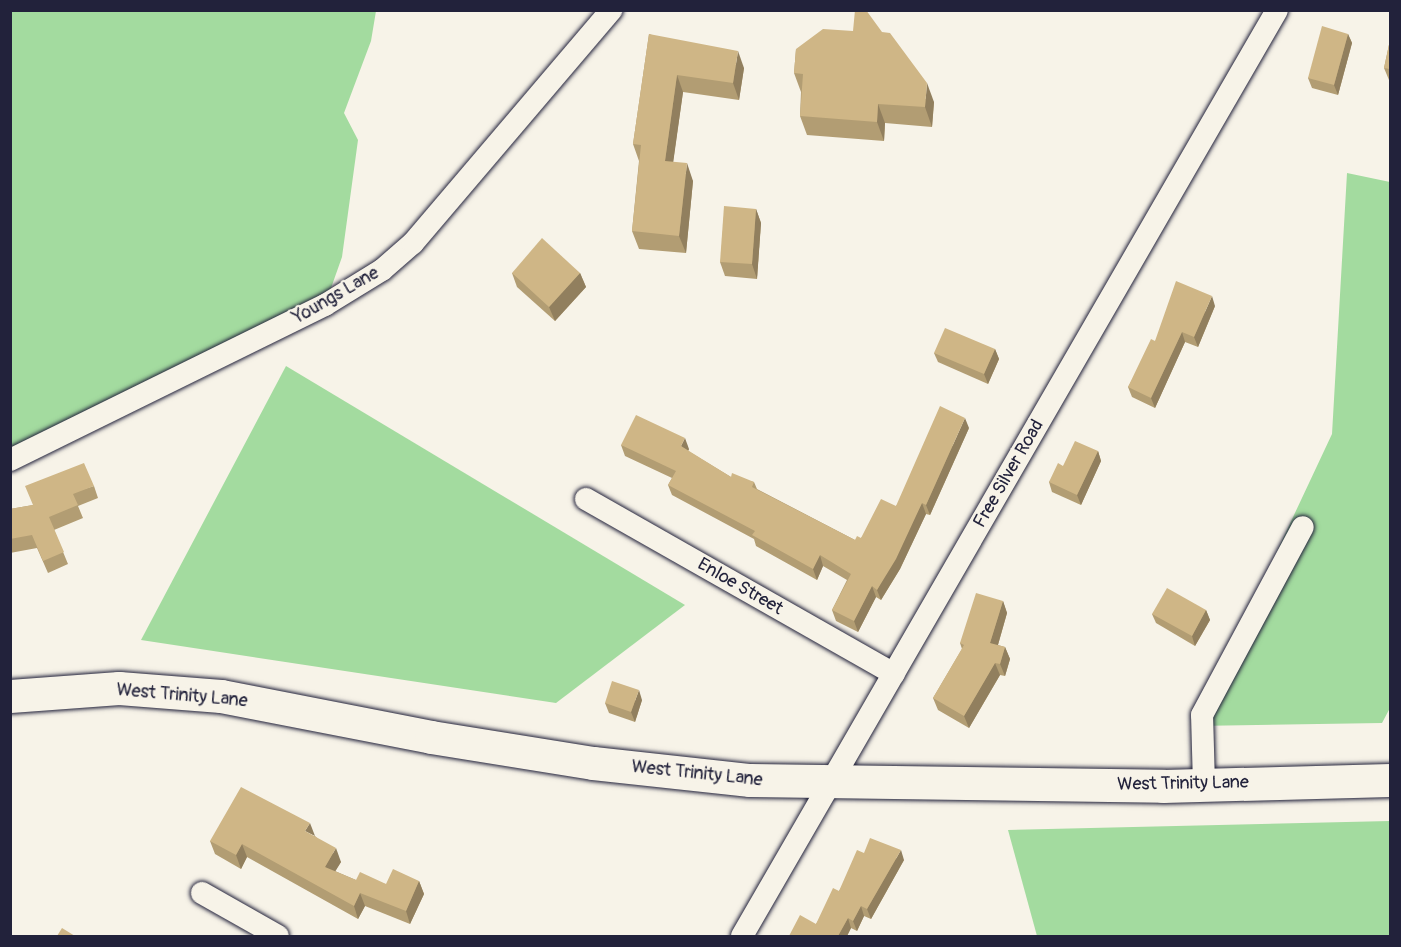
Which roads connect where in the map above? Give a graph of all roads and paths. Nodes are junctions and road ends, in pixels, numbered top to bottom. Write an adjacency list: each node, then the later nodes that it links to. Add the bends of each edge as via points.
1 (611, 10): 3 (street, Youngs Lane, via 412,243 382,270 297,319)
2 (1277, 10): 6 (street, Free Silver Road)
3 (10, 459)
4 (586, 499): 6 (street, Enloe Street)
5 (1303, 527): 10 (street, via 1202,715)
6 (894, 674): 9 (street, Free Silver Road)
7 (10, 696): 9 (main road, West Trinity Lane, via 119,688 221,696 593,763)
8 (1390, 780): 10 (main road, West Trinity Lane)
9 (827, 784): 10 (main road, West Trinity Lane); 13 (street, Free Silver Road)
10 (1204, 784)
11 (202, 893): 12 (street)
12 (278, 936)
13 (742, 936)

